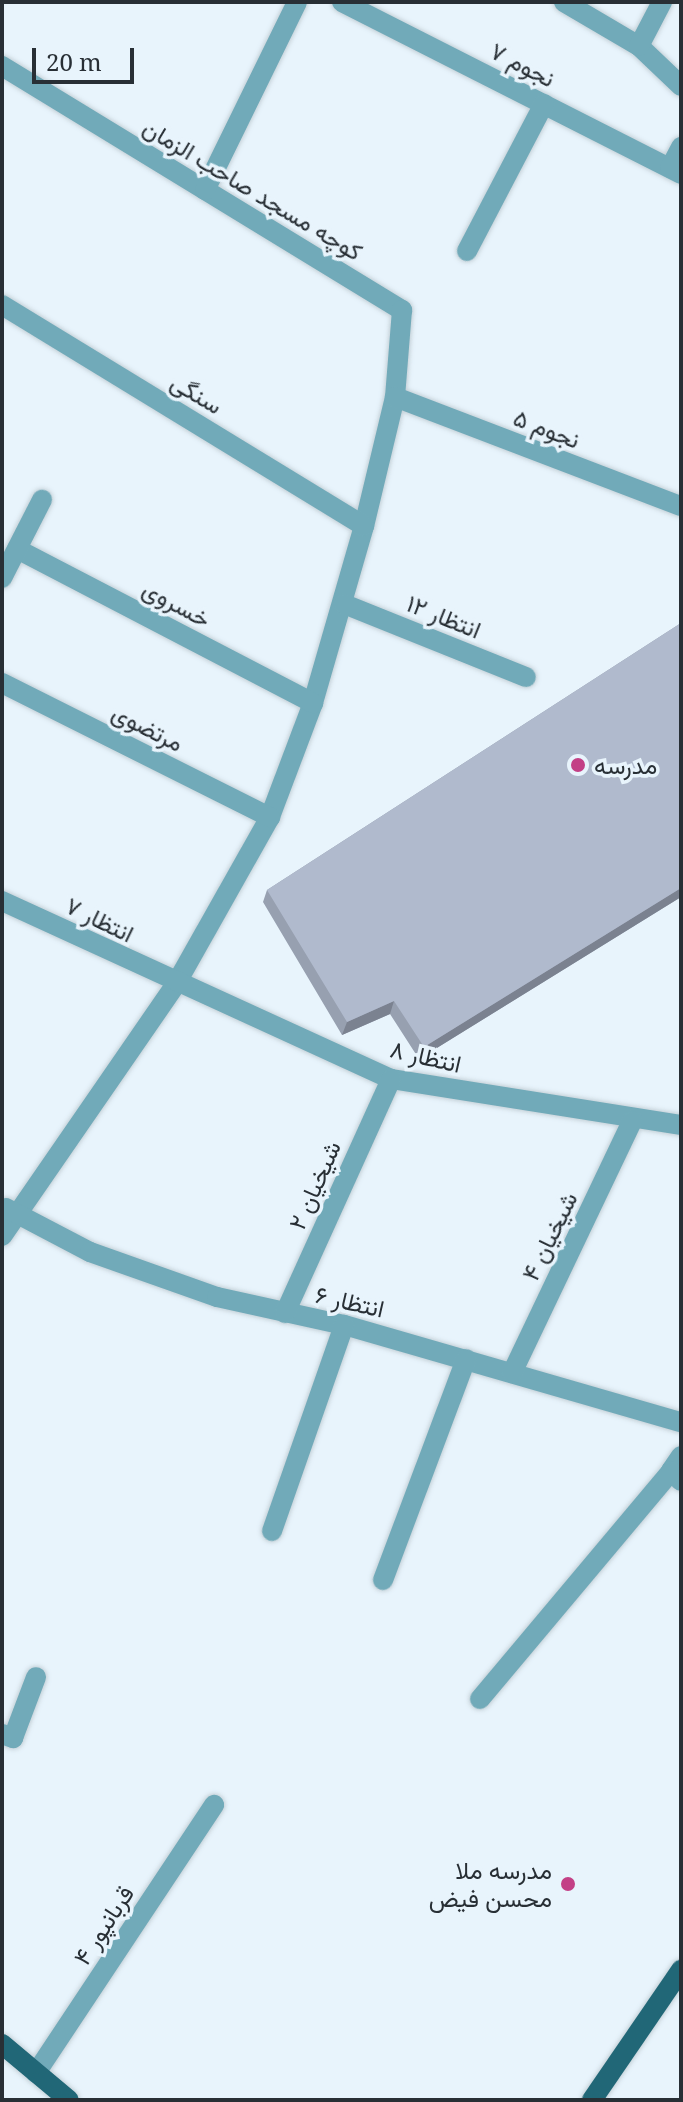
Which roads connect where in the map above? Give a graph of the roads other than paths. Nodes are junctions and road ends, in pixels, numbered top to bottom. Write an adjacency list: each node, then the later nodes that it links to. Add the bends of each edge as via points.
1 (297, 2): 11 (street)
2 (342, 2): 8 (street, نجوم ۷)
3 (564, 2): 5 (street)
4 (662, 2): 5 (street)
5 (639, 46): 7 (street)
6 (2, 66): 11 (street, کوچه مسجد صاحب الزمان)
7 (681, 86)
8 (544, 104): 10 (street, نجوم ۷); 12 (street)
9 (681, 147): 10 (street)
10 (676, 171)
11 (205, 190): 14 (street, کوچه مسجد صاحب الزمان, via 402,310)
12 (467, 251)
13 (2, 305): 17 (street, سنگی)
14 (395, 397): 16 (street, نجوم ۵); 17 (street)
15 (42, 500): 18 (street)
16 (681, 506)
17 (364, 526): 20 (street)
18 (17, 549): 19 (street); 23 (street, خسروی)
19 (2, 578)
20 (344, 604): 21 (street, انتظار ۱۲); 23 (street)
21 (526, 677)
22 (2, 683): 24 (street, مرتضوی)
23 (313, 703): 24 (street)
24 (270, 817): 26 (street)
25 (2, 901): 26 (street, انتظار ۷)
26 (176, 984): 27 (street, انتظار ۸); 30 (street)
27 (391, 1079): 28 (street, انتظار ۸); 32 (street, شیخیان ۲)
28 (632, 1121): 29 (street, انتظار ۸); 35 (street, شیخیان ۴)
29 (681, 1125)
30 (9, 1209): 31 (street); 32 (street, انتظار ۶, via 90,1252 154,1277)
31 (2, 1236)
32 (285, 1313): 33 (street, انتظار ۶)
33 (344, 1325): 34 (street, انتظار ۶); 38 (street)
34 (466, 1359): 35 (street, انتظار ۶); 39 (street)
35 (512, 1373): 36 (street, انتظار ۶)
36 (681, 1422)
37 (678, 1469): 41 (street)
38 (272, 1531)
39 (383, 1580)
40 (36, 1677): 42 (street, via 13,1738)
41 (480, 1699)
42 (2, 1734)
43 (214, 1805): 46 (street, قربانپور ۴)
44 (681, 1970): 48 (main road)
45 (2, 2044): 46 (main road)
46 (36, 2073): 47 (main road)
47 (69, 2100)
48 (592, 2100)

